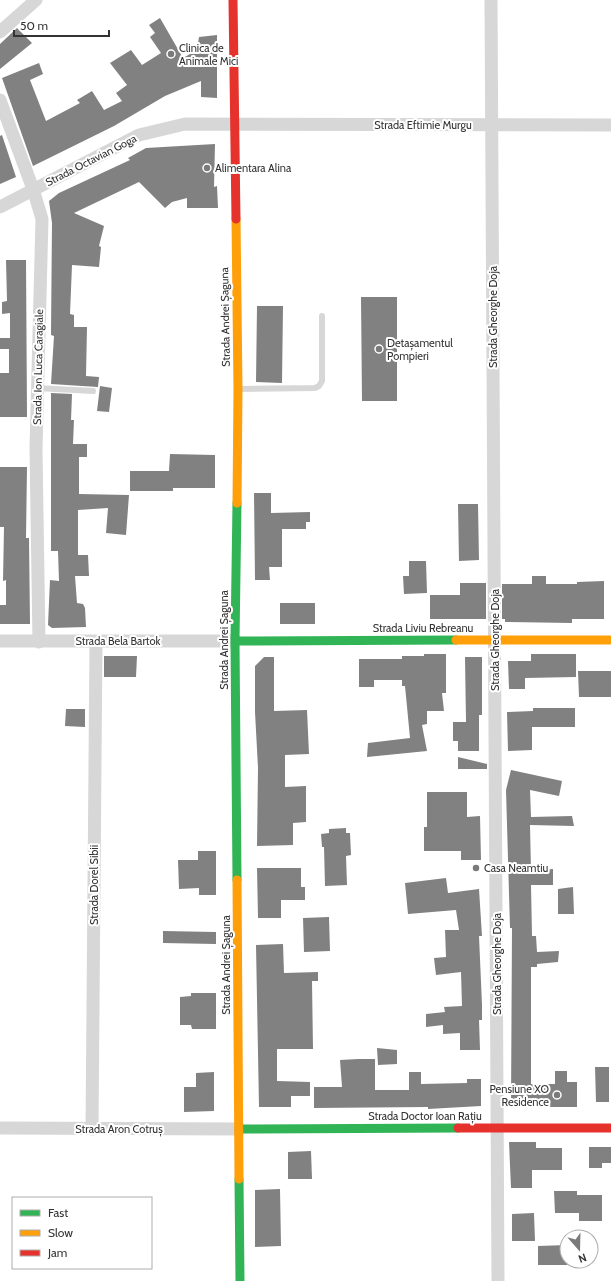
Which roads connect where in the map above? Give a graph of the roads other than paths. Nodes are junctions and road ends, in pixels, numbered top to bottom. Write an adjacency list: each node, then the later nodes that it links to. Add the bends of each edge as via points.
1 (36, 0): 4 (street)
2 (233, 0): 8 (main road, Strada Andrei Șaguna)
3 (491, 0): 6 (street, Strada Gheorghe Doja)
4 (0, 32)
5 (0, 100): 9 (street, Strada Ion Luca Caragiale)
6 (492, 125): 7 (street, Strada Eftimie Murgu); 8 (street, Strada Eftimie Murgu); 15 (street, Strada Gheorghe Doja)
7 (611, 125)
8 (235, 126): 9 (street, Strada Octavian Goga, via 185,124 139,135); 13 (main road, Strada Andrei Șaguna)
9 (33, 189): 10 (street, Strada Octavian Goga); 12 (street, Strada Ion Luca Caragiale, via 42,219)
10 (0, 207)
11 (322, 316): 13 (lane, via 322,381 319,386)
12 (37, 388): 14 (lane); 19 (street, Strada Ion Luca Caragiale)
13 (238, 389): 18 (main road, Strada Andrei Șaguna)
14 (93, 391)
15 (495, 639): 16 (main road, Strada Liviu Rebreanu); 18 (main road, Strada Liviu Rebreanu); 22 (street, Strada Gheorghe Doja)
16 (611, 640)
17 (0, 641): 19 (street, Strada Bela Bartok)
18 (235, 641): 20 (street, Strada Bela Bartok); 25 (main road, Strada Andrei Șaguna)
19 (39, 642): 20 (street, Strada Bela Bartok)
20 (96, 642): 24 (street, Strada Dorel Sibii)
21 (0, 1128): 24 (street, Strada Aron Cotruș)
22 (498, 1128): 23 (main road, Strada Doctor Ioan Rațiu); 25 (main road, Strada Doctor Ioan Rațiu); 27 (street, Strada Gheorghe Doja)
23 (611, 1128)
24 (92, 1129): 25 (street, Strada Aron Cotruș)
25 (239, 1129): 26 (main road, Strada Andrei Șaguna)
26 (240, 1281)
27 (498, 1281)

